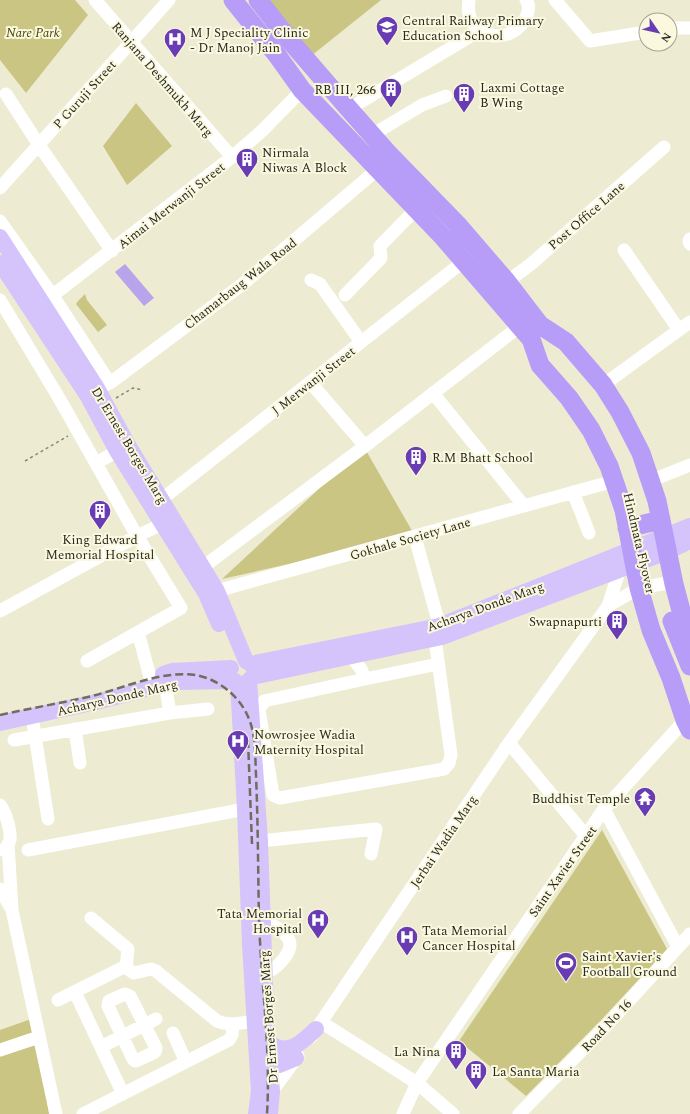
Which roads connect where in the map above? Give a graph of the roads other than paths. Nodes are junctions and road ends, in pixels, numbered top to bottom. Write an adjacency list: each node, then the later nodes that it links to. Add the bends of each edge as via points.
1 (95, 0): 12 (street, Ranjana Deshmukh Marg)
2 (169, 0): 12 (street, P Guruji Street)
3 (233, 0): 13 (highway)
4 (258, 0): 16 (highway)
5 (469, 0): 10 (street, via 470,15)
6 (526, 0): 10 (street, via 528,12 518,29 500,36)
7 (556, 0): 11 (street, via 590,41)
8 (678, 28): 9 (street)
9 (690, 28)
10 (479, 31): 16 (street)
11 (638, 33)
12 (131, 42): 18 (street, P Guruji Street); 20 (street, Ranjana Deshmukh Marg)
13 (302, 90): 20 (street, Aimai Merwanji Street); 21 (highway)
14 (6, 94): 18 (street)
15 (446, 96): 17 (street, via 422,105)
16 (349, 109): 17 (highway)
17 (372, 135): 33 (highway, via 458,224)
18 (39, 145): 22 (street, P Guruji Street); 29 (street)
19 (664, 147): 33 (street, Post Office Lane)
20 (232, 157): 29 (street, Aimai Merwanji Street)
21 (378, 169): 23 (highway); 43 (street, Chamarbaug Wala Road, via 244,283)
22 (0, 188)
23 (416, 208): 30 (highway); 34 (street, via 380,246 381,258)
24 (0, 221): 36 (street)
25 (0, 237): 36 (main road, Dr Ernest Borges Marg)
26 (690, 239): 27 (street)
27 (690, 244)
28 (624, 250): 37 (street)
29 (112, 251): 36 (street, Aimai Merwanji Street)
30 (464, 261): 38 (highway); 39 (street, J Merwanji Street)
31 (0, 263): 36 (main road, Dr Ernest Borges Marg)
32 (310, 280): 39 (street, via 320,284)
33 (507, 282): 38 (highway)
34 (345, 295)
35 (0, 300): 47 (street)
36 (43, 303): 43 (main road, Dr Ernest Borges Marg)
37 (685, 326): 42 (street)
38 (530, 330): 40 (highway, Hindmata Flyover); 42 (highway, via 566,342); 44 (street); 49 (highway, via 540,365 569,398 591,430)
39 (361, 342): 41 (street, J Merwanji Street)
40 (549, 349): 75 (highway, Hindmata Flyover, via 586,384 610,418 630,457 646,504 662,587 672,622); 80 (highway, Hindmata Flyover, via 600,424 619,462 634,508 661,626)
41 (310, 382): 45 (street); 52 (street, J Merwanji Street)
42 (603, 385): 50 (highway, via 641,453)
43 (98, 388): 46 (main road, Dr Ernest Borges Marg)
44 (433, 393): 45 (street); 53 (street)
45 (364, 446): 63 (street)
46 (123, 448): 47 (street); 52 (main road, Dr Ernest Borges Marg); 54 (main road, Dr Ernest Borges Marg)
47 (96, 463): 58 (street)
48 (690, 465): 50 (street)
49 (614, 481): 51 (street, Gokhale Society Lane); 56 (highway)
50 (650, 481): 60 (highway)
51 (573, 492): 53 (street, Gokhale Society Lane); 57 (street)
52 (162, 499): 54 (main road, Dr Ernest Borges Marg)
53 (524, 506): 59 (street, Gokhale Society Lane)
54 (168, 524): 58 (street); 63 (main road, Dr Ernest Borges Marg)
55 (690, 526): 60 (main road, Acharya Donde Marg)
56 (627, 528): 60 (highway); 62 (highway)
57 (589, 533)
58 (137, 536): 68 (street); 69 (street, via 181,608)
59 (415, 537): 66 (street, Gokhale Society Lane); 70 (street)
60 (664, 537): 61 (main road, Acharya Donde Marg); 62 (main road, Acharya Donde Marg); 64 (highway)
61 (690, 541)
62 (629, 561): 65 (highway); 67 (street, Jerbai Wadia Marg); 70 (main road, Acharya Donde Marg); 70 (main road, Acharya Donde Marg)
63 (199, 571): 66 (main road, Dr Ernest Borges Marg)
64 (673, 582): 65 (street); 71 (highway)
65 (639, 588): 67 (street); 87 (highway, via 651,630)
66 (212, 592): 76 (main road, Dr Ernest Borges Marg)
67 (608, 606): 91 (street, Jerbai Wadia Marg)
68 (0, 611)
69 (138, 632): 73 (street); 77 (street)
70 (439, 634): 72 (main road, Acharya Donde Marg); 74 (street); 76 (main road, Acharya Donde Marg)
71 (690, 635)
72 (351, 656): 76 (main road, Acharya Donde Marg); 79 (street)
73 (87, 661)
74 (438, 664): 79 (street); 79 (street, via 451,755 444,769 280,798 273,795 259,710 264,701)
75 (690, 666)
76 (242, 672): 78 (main road, Acharya Donde Marg); 94 (main road, Dr Ernest Borges Marg); 98 (main road, Dr Ernest Borges Marg)
77 (150, 677): 78 (main road, Acharya Donde Marg); 81 (main road, Acharya Donde Marg)
78 (170, 679): 81 (main road, Acharya Donde Marg); 84 (street)
79 (365, 679)
80 (690, 699)
81 (71, 702): 83 (main road, Acharya Donde Marg); 85 (main road, Acharya Donde Marg)
82 (208, 709): 84 (street)
83 (0, 712)
84 (170, 713): 88 (street)
85 (32, 716): 86 (main road, Acharya Donde Marg); 89 (street)
86 (0, 723)
87 (687, 725): 95 (street, Saint Xavier Street)
88 (75, 729): 89 (street); 92 (street)
89 (36, 736): 90 (street); 96 (street)
90 (14, 740)
91 (509, 743): 97 (street); 115 (street, Jerbai Wadia Marg)
92 (80, 763)
93 (0, 805): 99 (street, via 8,824 10,839)
94 (245, 809): 100 (street); 102 (main road, Dr Ernest Borges Marg)
95 (604, 809): 97 (street, Saint Xavier Street); 108 (street)
96 (48, 819)
97 (586, 836): 125 (street, Saint Xavier Street)
98 (260, 841): 101 (street, via 376,829); 102 (main road, Dr Ernest Borges Marg)
99 (4, 848): 104 (street)
100 (28, 850)
101 (371, 854)
102 (254, 873): 106 (main road, Dr Ernest Borges Marg); 116 (main road, Dr Ernest Borges Marg)
103 (0, 889): 104 (street)
104 (12, 910): 118 (street)
105 (91, 918): 109 (street, via 128,949)
106 (262, 921): 110 (main road, Dr Ernest Borges Marg); 110 (street, via 289,938 290,946 280,964)
107 (690, 934): 108 (street, Road No 16)
108 (678, 947): 134 (street, Road No 16)
109 (126, 968): 111 (street); 114 (street, via 134,973 151,969 156,971 217,1021)
110 (264, 972): 116 (main road, Dr Ernest Borges Marg)
111 (75, 992): 112 (street); 120 (street)
112 (58, 1000)
113 (150, 1022): 119 (street); 119 (street, via 155,1052 135,1061); 119 (street, via 130,996 125,994 109,1001 108,1006)
114 (233, 1024): 116 (street); 124 (street, via 229,1040)
115 (318, 1025): 116 (main road, via 299,1043 288,1049 273,1044); 123 (street, Jerbai Wadia Marg); 125 (street)
116 (258, 1031): 122 (main road, Dr Ernest Borges Marg)
117 (173, 1033): 124 (street)
118 (39, 1037): 121 (street); 128 (street)
119 (122, 1037): 120 (street)
120 (101, 1047): 127 (street)
121 (0, 1050)
122 (263, 1058): 123 (main road, via 279,1064); 126 (main road, Dr Ernest Borges Marg)
123 (296, 1058): 126 (street, Jerbai Wadia Marg)
124 (186, 1062): 127 (street)
125 (417, 1083): 132 (street, Saint Xavier Street); 133 (street)
126 (266, 1091): 130 (main road, Jerbai Wadia Marg); 131 (main road)
127 (123, 1094): 129 (street)
128 (56, 1114)
129 (83, 1114)
130 (256, 1114)
131 (270, 1114)
132 (403, 1114)
133 (453, 1114)
134 (520, 1114)

